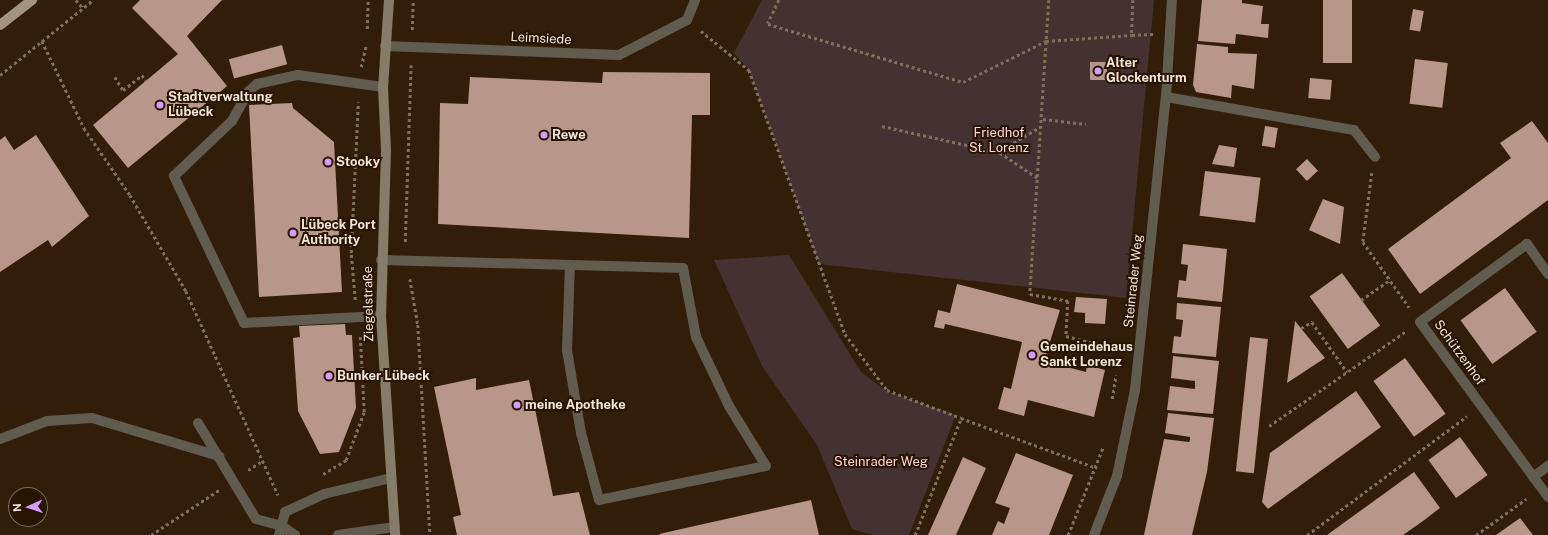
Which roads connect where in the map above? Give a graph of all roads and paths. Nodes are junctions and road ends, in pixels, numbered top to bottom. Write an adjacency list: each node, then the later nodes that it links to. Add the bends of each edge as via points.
1 (32, 0): 13 (main road)
2 (76, 0): 11 (path)
3 (92, 0): 11 (path)
4 (368, 0): 24 (path)
5 (389, 0): 20 (main road, Ziegelstraße)
6 (695, 0): 12 (street)
7 (779, 0): 18 (path, via 768,24 963,82)
8 (1049, 0): 18 (path)
9 (1133, 0): 15 (path)
10 (1172, 0): 26 (street, Steinrader Weg)
11 (83, 8): 17 (path)
12 (687, 20): 20 (street, Leimsiede, via 619,56); 50 (path, via 749,70 846,334 887,390)
13 (0, 25)
14 (1152, 27): 19 (path)
15 (1132, 35): 16 (path); 18 (path)
16 (1146, 35)
17 (42, 41): 21 (path); 57 (path, via 84,128 130,195 186,291)
18 (1046, 41): 27 (path)
19 (1151, 42)
20 (385, 46): 25 (main road, Ziegelstraße)
21 (0, 75)
22 (115, 77): 23 (path, via 123,90 142,76)
23 (146, 81)
24 (359, 84): 25 (street); 40 (path, via 351,253); 40 (street, via 298,75 257,84 248,92 232,121 174,176 244,323)
25 (383, 87): 34 (main road, Ziegelstraße, via 386,150)
26 (1166, 97): 32 (street, via 1354,130); 60 (street, Steinrader Weg, via 1135,390)
27 (1043, 119): 28 (path); 30 (path)
28 (1086, 124)
29 (882, 126): 31 (path)
30 (1041, 127): 31 (path); 33 (path)
31 (998, 152): 33 (path)
32 (1374, 157): 37 (path, via 1363,242)
33 (1037, 178): 44 (path, via 1030,294 1068,300 1066,336)
34 (381, 260): 35 (street); 39 (main road, Ziegelstraße)
35 (570, 266): 35 (street, via 683,268 696,337 729,406 766,466 600,500 582,433 567,350)
36 (1548, 274): 41 (street, Schützenhof, via 1527,244)
37 (1390, 280): 38 (path); 41 (path)
38 (1361, 300)
39 (381, 316): 40 (street); 62 (main road, Ziegelstraße)
40 (358, 317): 56 (path, via 364,412)
41 (1420, 322): 46 (path); 49 (street, Schützenhof)
42 (1301, 328): 46 (path, via 1312,322)
43 (1121, 344): 44 (path)
44 (1120, 350): 45 (path)
45 (1119, 358)
46 (1348, 372): 52 (path)
47 (1117, 373): 48 (path)
48 (1112, 403)
49 (1481, 406): 61 (street, Schützenhof); 75 (path)
50 (961, 418): 59 (path); 72 (path)
51 (198, 423): 55 (street)
52 (1269, 426)
53 (0, 439): 55 (street, via 47,421 92,418)
54 (1105, 440): 59 (path)
55 (219, 456): 63 (street)
56 (346, 460)
57 (261, 462): 63 (path); 65 (path)
58 (1548, 466): 61 (street)
59 (1096, 468): 60 (path); 73 (path)
60 (1117, 476): 74 (street, Steinrader Weg)
61 (1533, 477): 64 (street, Schützenhof)
62 (391, 478): 67 (street, via 324,494 285,512); 68 (main road, Ziegelstraße)
63 (233, 480): 67 (street, via 256,519); 69 (path)
64 (1542, 488): 66 (street, Schützenhof); 76 (path)
65 (278, 496)
66 (1548, 497)
67 (281, 531): 70 (street)
68 (395, 531): 71 (street)
69 (152, 535)
70 (295, 535)
71 (338, 535)
72 (915, 535)
73 (1068, 535)
74 (1094, 535)
75 (1307, 535)
76 (1476, 535)

